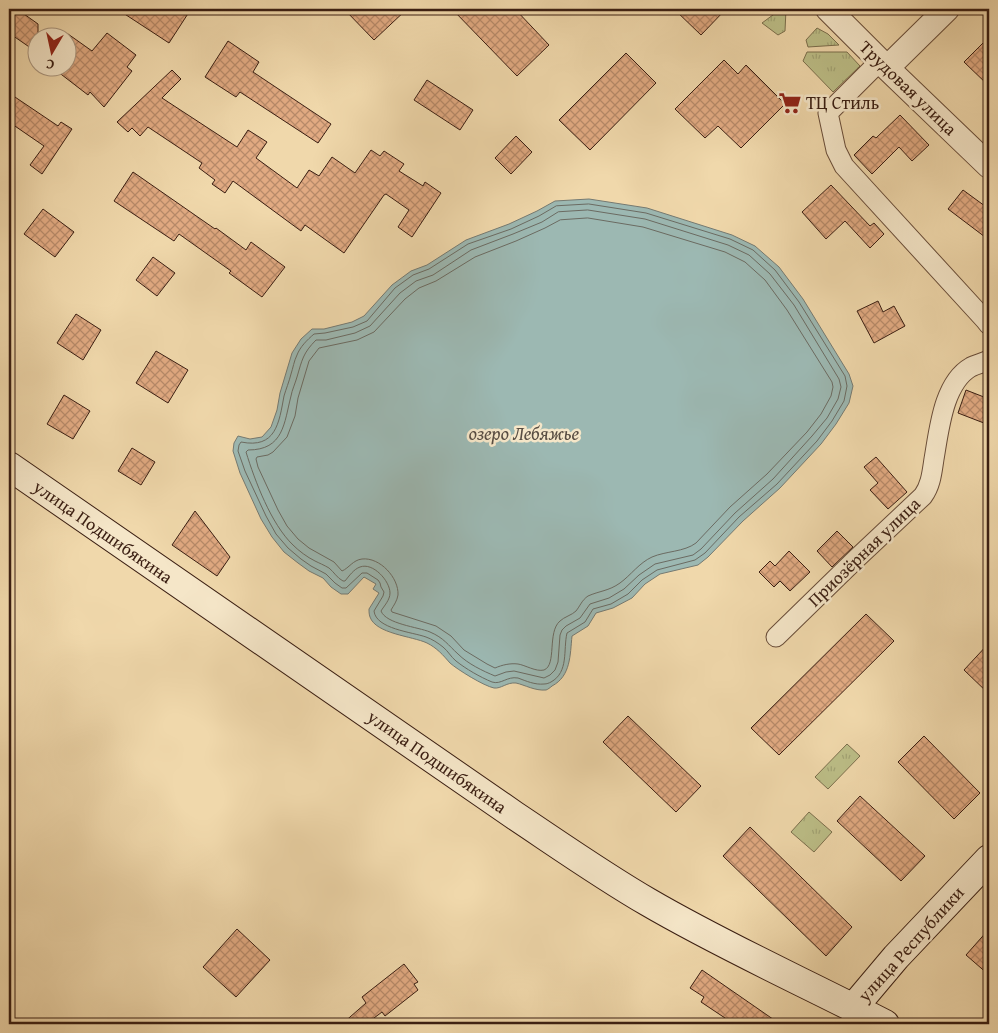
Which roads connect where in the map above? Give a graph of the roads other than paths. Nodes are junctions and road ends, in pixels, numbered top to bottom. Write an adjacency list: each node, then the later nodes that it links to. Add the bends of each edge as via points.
1 (828, 9): 3 (street, Трудовая улица)
2 (947, 9): 3 (street)
3 (884, 65): 4 (street, Трудовая улица); 5 (street, via 828,113 836,150 844,166)
4 (989, 166)
5 (989, 325)
6 (989, 360): 8 (street, Приозёрная улица, via 970,368 947,398 928,490)
7 (9, 466): 10 (main road, улица Подшибякина, via 591,866 648,902 745,955)
8 (776, 637)
9 (989, 859): 10 (main road, улица Республики, via 896,957)
10 (854, 1008): 11 (main road, улица Подшибякина)
11 (885, 1024)

